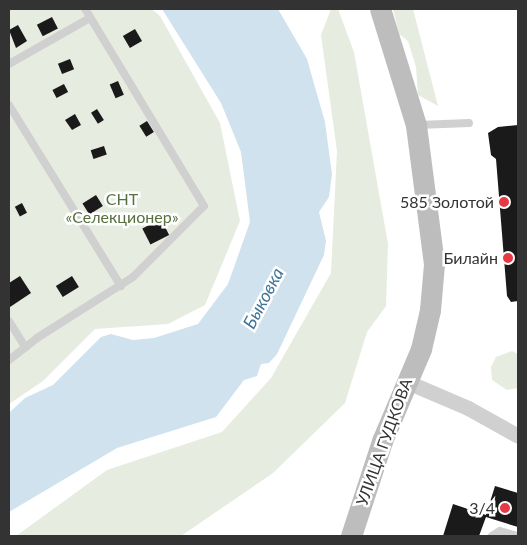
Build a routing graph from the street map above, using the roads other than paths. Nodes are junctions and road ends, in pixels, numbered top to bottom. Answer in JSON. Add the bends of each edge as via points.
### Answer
{"nodes":[{"id":1,"x":84,"y":9,"type":"edge"},
{"id":2,"x":380,"y":9,"type":"edge"},
{"id":3,"x":90,"y":18,"type":"junction"},
{"id":4,"x":9,"y":64,"type":"edge"},
{"id":5,"x":9,"y":105,"type":"edge"},
{"id":6,"x":469,"y":123,"type":"dead end"},
{"id":7,"x":416,"y":125,"type":"junction"},
{"id":8,"x":121,"y":286,"type":"junction"},
{"id":9,"x":9,"y":321,"type":"edge"},
{"id":10,"x":25,"y":347,"type":"junction"},
{"id":11,"x":9,"y":360,"type":"edge"},
{"id":12,"x":405,"y":381,"type":"junction"},
{"id":13,"x":518,"y":436,"type":"edge"},
{"id":14,"x":352,"y":536,"type":"edge"},
{"id":15,"x":492,"y":536,"type":"edge"},
{"id":16,"x":518,"y":536,"type":"edge"}],
"edges":[{"from":1,"to":3,"type":"lane"},
{"from":2,"to":7,"type":"street","name":"УЛИЦА ГУДКОВА"},
{"from":3,"to":4,"type":"lane"},
{"from":3,"to":8,"type":"lane","via":[[204,206]]},
{"from":5,"to":8,"type":"lane"},
{"from":6,"to":7,"type":"lane"},
{"from":7,"to":12,"type":"street","name":"УЛИЦА ГУДКОВА","via":[[434,264],[430,310],[421,349]]},
{"from":8,"to":10,"type":"lane"},
{"from":9,"to":10,"type":"lane"},
{"from":10,"to":11,"type":"lane"},
{"from":12,"to":13,"type":"street","via":[[468,408]]},
{"from":12,"to":14,"type":"street","name":"УЛИЦА ГУДКОВА"},
{"from":15,"to":16,"type":"lane","via":[[500,531]]}]}
